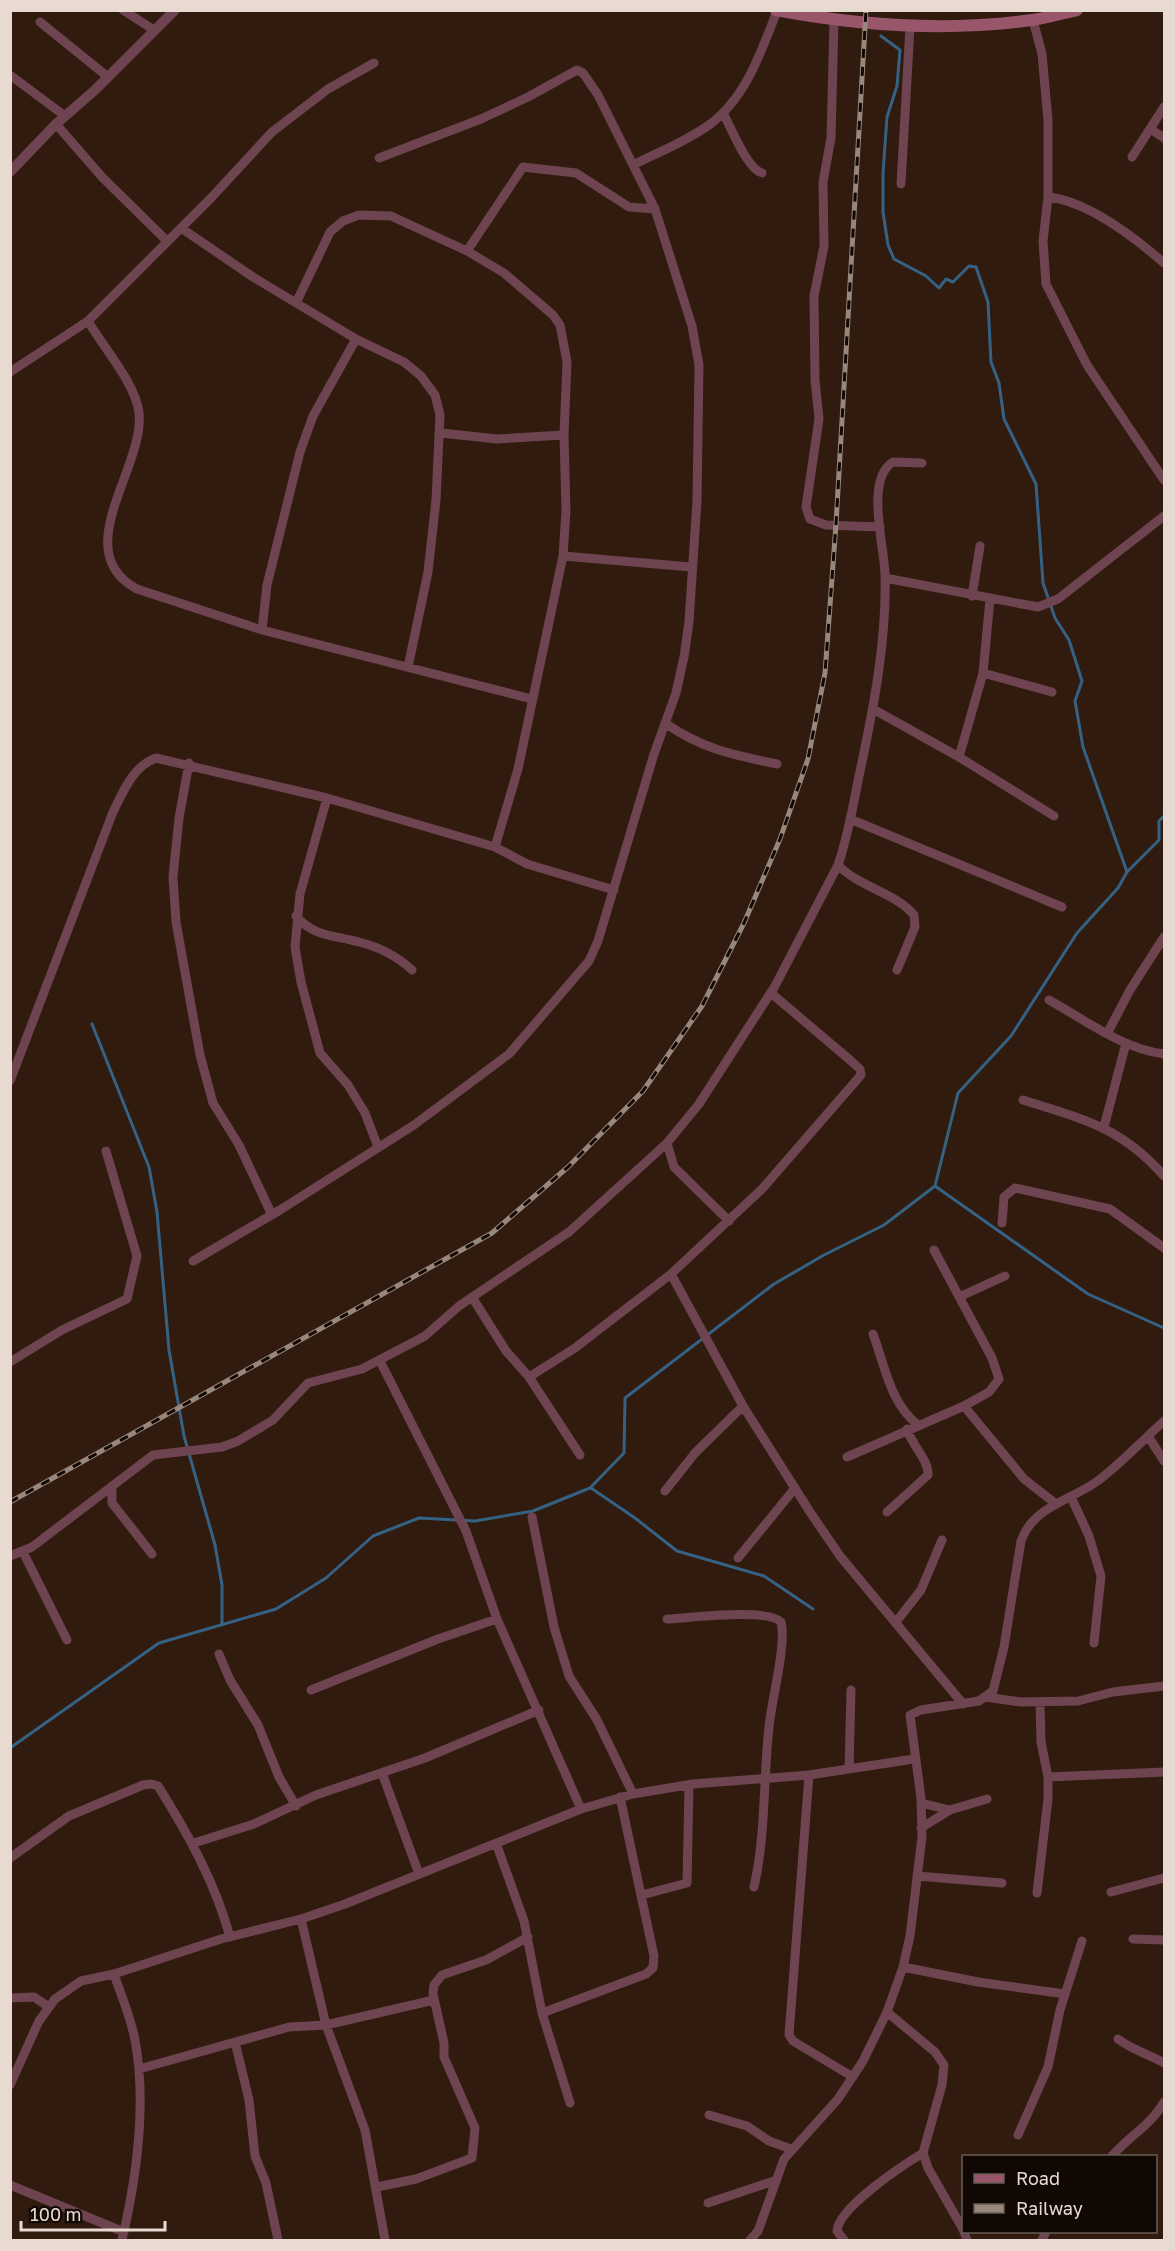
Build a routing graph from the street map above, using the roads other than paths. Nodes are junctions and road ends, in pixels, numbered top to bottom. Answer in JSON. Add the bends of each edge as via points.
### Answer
{"nodes":[{"id":1,"x":123,"y":10,"type":"edge"},
{"id":2,"x":175,"y":10,"type":"edge"},
{"id":3,"x":1077,"y":10,"type":"edge"},
{"id":4,"x":776,"y":11,"type":"edge"},
{"id":5,"x":851,"y":16,"type":"edge"},
{"id":6,"x":1033,"y":20,"type":"junction"},
{"id":7,"x":834,"y":21,"type":"junction"},
{"id":8,"x":40,"y":22,"type":"dead end"},
{"id":9,"x":910,"y":27,"type":"junction"},
{"id":10,"x":154,"y":30,"type":"junction"},
{"id":11,"x":374,"y":63,"type":"dead end"},
{"id":12,"x":10,"y":75,"type":"edge"},
{"id":13,"x":108,"y":76,"type":"junction"},
{"id":14,"x":1164,"y":107,"type":"edge"},
{"id":15,"x":723,"y":113,"type":"junction"},
{"id":16,"x":65,"y":116,"type":"junction"},
{"id":17,"x":56,"y":124,"type":"junction"},
{"id":18,"x":1152,"y":130,"type":"junction"},
{"id":19,"x":1164,"y":138,"type":"edge"},
{"id":20,"x":1132,"y":157,"type":"dead end"},
{"id":21,"x":379,"y":158,"type":"dead end"},
{"id":22,"x":635,"y":164,"type":"junction"},
{"id":23,"x":10,"y":172,"type":"edge"},
{"id":24,"x":762,"y":173,"type":"dead end"},
{"id":25,"x":901,"y":184,"type":"dead end"},
{"id":26,"x":1048,"y":197,"type":"junction"},
{"id":27,"x":656,"y":209,"type":"junction"},
{"id":28,"x":181,"y":228,"type":"junction"},
{"id":29,"x":167,"y":241,"type":"junction"},
{"id":30,"x":467,"y":251,"type":"junction"},
{"id":31,"x":1164,"y":263,"type":"edge"},
{"id":32,"x":296,"y":303,"type":"junction"},
{"id":33,"x":88,"y":321,"type":"junction"},
{"id":34,"x":356,"y":339,"type":"junction"},
{"id":35,"x":10,"y":372,"type":"edge"},
{"id":36,"x":441,"y":433,"type":"junction"},
{"id":37,"x":564,"y":435,"type":"junction"},
{"id":38,"x":922,"y":463,"type":"dead end"},
{"id":39,"x":1164,"y":480,"type":"edge"},
{"id":40,"x":1164,"y":516,"type":"edge"},
{"id":41,"x":880,"y":527,"type":"junction"},
{"id":42,"x":980,"y":546,"type":"dead end"},
{"id":43,"x":562,"y":556,"type":"junction"},
{"id":44,"x":691,"y":567,"type":"junction"},
{"id":45,"x":885,"y":578,"type":"junction"},
{"id":46,"x":972,"y":596,"type":"junction"},
{"id":47,"x":990,"y":599,"type":"junction"},
{"id":48,"x":262,"y":630,"type":"junction"},
{"id":49,"x":408,"y":667,"type":"junction"},
{"id":50,"x":983,"y":673,"type":"junction"},
{"id":51,"x":1052,"y":692,"type":"dead end"},
{"id":52,"x":532,"y":699,"type":"junction"},
{"id":53,"x":873,"y":709,"type":"junction"},
{"id":54,"x":665,"y":723,"type":"junction"},
{"id":55,"x":959,"y":757,"type":"junction"},
{"id":56,"x":189,"y":764,"type":"junction"},
{"id":57,"x":777,"y":764,"type":"dead end"},
{"id":58,"x":327,"y":798,"type":"junction"},
{"id":59,"x":1054,"y":816,"type":"dead end"},
{"id":60,"x":850,"y":819,"type":"junction"},
{"id":61,"x":495,"y":847,"type":"junction"},
{"id":62,"x":838,"y":865,"type":"junction"},
{"id":63,"x":614,"y":890,"type":"junction"},
{"id":64,"x":1062,"y":907,"type":"dead end"},
{"id":65,"x":296,"y":916,"type":"junction"},
{"id":66,"x":1164,"y":937,"type":"edge"},
{"id":67,"x":897,"y":969,"type":"dead end"},
{"id":68,"x":412,"y":970,"type":"dead end"},
{"id":69,"x":771,"y":993,"type":"junction"},
{"id":70,"x":1049,"y":1000,"type":"dead end"},
{"id":71,"x":1108,"y":1032,"type":"junction"},
{"id":72,"x":1126,"y":1043,"type":"junction"},
{"id":73,"x":1164,"y":1054,"type":"edge"},
{"id":74,"x":10,"y":1081,"type":"edge"},
{"id":75,"x":1023,"y":1100,"type":"dead end"},
{"id":76,"x":1104,"y":1128,"type":"junction"},
{"id":77,"x":667,"y":1143,"type":"junction"},
{"id":78,"x":378,"y":1147,"type":"junction"},
{"id":79,"x":106,"y":1151,"type":"dead end"},
{"id":80,"x":1164,"y":1176,"type":"edge"},
{"id":81,"x":272,"y":1215,"type":"junction"},
{"id":82,"x":729,"y":1221,"type":"junction"},
{"id":83,"x":1002,"y":1223,"type":"dead end"},
{"id":84,"x":1164,"y":1248,"type":"edge"},
{"id":85,"x":934,"y":1250,"type":"dead end"},
{"id":86,"x":193,"y":1261,"type":"dead end"},
{"id":87,"x":670,"y":1274,"type":"junction"},
{"id":88,"x":1005,"y":1276,"type":"dead end"},
{"id":89,"x":472,"y":1297,"type":"junction"},
{"id":90,"x":959,"y":1298,"type":"junction"},
{"id":91,"x":873,"y":1334,"type":"dead end"},
{"id":92,"x":380,"y":1360,"type":"junction"},
{"id":93,"x":10,"y":1362,"type":"edge"},
{"id":94,"x":529,"y":1377,"type":"junction"},
{"id":95,"x":743,"y":1406,"type":"junction"},
{"id":96,"x":964,"y":1406,"type":"junction"},
{"id":97,"x":1164,"y":1421,"type":"edge"},
{"id":98,"x":918,"y":1425,"type":"junction"},
{"id":99,"x":907,"y":1429,"type":"junction"},
{"id":100,"x":1148,"y":1436,"type":"junction"},
{"id":101,"x":580,"y":1455,"type":"dead end"},
{"id":102,"x":847,"y":1457,"type":"dead end"},
{"id":103,"x":1164,"y":1461,"type":"edge"},
{"id":104,"x":112,"y":1486,"type":"junction"},
{"id":105,"x":795,"y":1488,"type":"junction"},
{"id":106,"x":665,"y":1491,"type":"dead end"},
{"id":107,"x":1071,"y":1497,"type":"junction"},
{"id":108,"x":1056,"y":1504,"type":"junction"},
{"id":109,"x":887,"y":1512,"type":"dead end"},
{"id":110,"x":531,"y":1517,"type":"dead end"},
{"id":111,"x":942,"y":1540,"type":"dead end"},
{"id":112,"x":22,"y":1552,"type":"junction"},
{"id":113,"x":152,"y":1554,"type":"dead end"},
{"id":114,"x":10,"y":1556,"type":"edge"},
{"id":115,"x":738,"y":1558,"type":"dead end"},
{"id":116,"x":497,"y":1619,"type":"junction"},
{"id":117,"x":667,"y":1619,"type":"dead end"},
{"id":118,"x":896,"y":1622,"type":"junction"},
{"id":119,"x":67,"y":1640,"type":"dead end"},
{"id":120,"x":1094,"y":1643,"type":"dead end"},
{"id":121,"x":219,"y":1654,"type":"dead end"},
{"id":122,"x":1164,"y":1686,"type":"edge"},
{"id":123,"x":311,"y":1690,"type":"dead end"},
{"id":124,"x":851,"y":1690,"type":"dead end"},
{"id":125,"x":985,"y":1697,"type":"junction"},
{"id":126,"x":1040,"y":1702,"type":"junction"},
{"id":127,"x":963,"y":1704,"type":"junction"},
{"id":128,"x":539,"y":1710,"type":"junction"},
{"id":129,"x":914,"y":1759,"type":"junction"},
{"id":130,"x":849,"y":1769,"type":"junction"},
{"id":131,"x":1164,"y":1772,"type":"edge"},
{"id":132,"x":382,"y":1773,"type":"junction"},
{"id":133,"x":809,"y":1775,"type":"junction"},
{"id":134,"x":1048,"y":1777,"type":"junction"},
{"id":135,"x":765,"y":1779,"type":"junction"},
{"id":136,"x":689,"y":1785,"type":"junction"},
{"id":137,"x":633,"y":1794,"type":"junction"},
{"id":138,"x":620,"y":1797,"type":"junction"},
{"id":139,"x":987,"y":1799,"type":"dead end"},
{"id":140,"x":921,"y":1803,"type":"junction"},
{"id":141,"x":296,"y":1806,"type":"junction"},
{"id":142,"x":580,"y":1809,"type":"junction"},
{"id":143,"x":950,"y":1810,"type":"junction"},
{"id":144,"x":921,"y":1828,"type":"junction"},
{"id":145,"x":496,"y":1843,"type":"junction"},
{"id":146,"x":194,"y":1844,"type":"junction"},
{"id":147,"x":10,"y":1858,"type":"edge"},
{"id":148,"x":419,"y":1874,"type":"junction"},
{"id":149,"x":917,"y":1876,"type":"junction"},
{"id":150,"x":1164,"y":1878,"type":"edge"},
{"id":151,"x":1002,"y":1883,"type":"dead end"},
{"id":152,"x":754,"y":1887,"type":"dead end"},
{"id":153,"x":1111,"y":1892,"type":"dead end"},
{"id":154,"x":1037,"y":1893,"type":"dead end"},
{"id":155,"x":642,"y":1895,"type":"junction"},
{"id":156,"x":301,"y":1919,"type":"junction"},
{"id":157,"x":230,"y":1937,"type":"junction"},
{"id":158,"x":528,"y":1937,"type":"junction"},
{"id":159,"x":1133,"y":1939,"type":"dead end"},
{"id":160,"x":1164,"y":1940,"type":"edge"},
{"id":161,"x":1082,"y":1941,"type":"dead end"},
{"id":162,"x":903,"y":1967,"type":"junction"},
{"id":163,"x":114,"y":1974,"type":"junction"},
{"id":164,"x":1065,"y":1994,"type":"junction"},
{"id":165,"x":10,"y":1998,"type":"edge"},
{"id":166,"x":434,"y":2000,"type":"junction"},
{"id":167,"x":50,"y":2007,"type":"junction"},
{"id":168,"x":887,"y":2012,"type":"junction"},
{"id":169,"x":542,"y":2013,"type":"junction"},
{"id":170,"x":326,"y":2025,"type":"junction"},
{"id":171,"x":1118,"y":2038,"type":"dead end"},
{"id":172,"x":235,"y":2042,"type":"junction"},
{"id":173,"x":1164,"y":2063,"type":"edge"},
{"id":174,"x":139,"y":2069,"type":"junction"},
{"id":175,"x":853,"y":2076,"type":"junction"},
{"id":176,"x":10,"y":2085,"type":"edge"},
{"id":177,"x":570,"y":2103,"type":"dead end"},
{"id":178,"x":1164,"y":2103,"type":"edge"},
{"id":179,"x":709,"y":2115,"type":"dead end"},
{"id":180,"x":1161,"y":2119,"type":"edge"},
{"id":181,"x":1018,"y":2135,"type":"dead end"},
{"id":182,"x":791,"y":2149,"type":"junction"},
{"id":183,"x":923,"y":2153,"type":"junction"},
{"id":184,"x":1114,"y":2155,"type":"edge"},
{"id":185,"x":774,"y":2181,"type":"junction"},
{"id":186,"x":10,"y":2185,"type":"edge"},
{"id":187,"x":377,"y":2187,"type":"junction"},
{"id":188,"x":708,"y":2203,"type":"dead end"},
{"id":189,"x":962,"y":2228,"type":"edge"},
{"id":190,"x":123,"y":2236,"type":"edge"},
{"id":191,"x":278,"y":2241,"type":"edge"},
{"id":192,"x":385,"y":2241,"type":"edge"},
{"id":193,"x":750,"y":2241,"type":"edge"},
{"id":194,"x":844,"y":2241,"type":"edge"}],
"edges":[{"from":1,"to":10,"type":"street"},
{"from":2,"to":10,"type":"street"},
{"from":3,"to":6,"type":"main road"},
{"from":4,"to":7,"type":"main road"},
{"from":4,"to":15,"type":"street","via":[[752,73]]},
{"from":5,"to":7,"type":"main road"},
{"from":5,"to":9,"type":"main road"},
{"from":6,"to":9,"type":"main road"},
{"from":6,"to":26,"type":"street","via":[[1044,76]]},
{"from":7,"to":41,"type":"street","via":[[831,138],[823,182],[824,246],[814,296],[819,419],[806,507],[810,519],[826,525]]},
{"from":8,"to":13,"type":"street"},
{"from":9,"to":25,"type":"street"},
{"from":10,"to":13,"type":"street"},
{"from":11,"to":28,"type":"street","via":[[328,89],[272,132]]},
{"from":12,"to":16,"type":"street"},
{"from":13,"to":16,"type":"street"},
{"from":14,"to":18,"type":"street"},
{"from":15,"to":22,"type":"street","via":[[693,134]]},
{"from":15,"to":24,"type":"street","via":[[749,163]]},
{"from":16,"to":17,"type":"street"},
{"from":17,"to":23,"type":"street"},
{"from":17,"to":29,"type":"street","via":[[102,177]]},
{"from":18,"to":19,"type":"street"},
{"from":18,"to":20,"type":"street"},
{"from":21,"to":22,"type":"street","via":[[491,114],[577,70],[584,73],[598,95]]},
{"from":22,"to":27,"type":"street"},
{"from":26,"to":31,"type":"street","via":[[1079,204]]},
{"from":26,"to":39,"type":"street","via":[[1043,241],[1046,284],[1087,364]]},
{"from":27,"to":30,"type":"street","via":[[629,207],[576,173],[523,167]]},
{"from":27,"to":44,"type":"street","via":[[692,326],[699,365],[697,501]]},
{"from":28,"to":29,"type":"street"},
{"from":28,"to":32,"type":"street"},
{"from":29,"to":33,"type":"street"},
{"from":30,"to":32,"type":"street","via":[[391,216],[359,215],[330,232]]},
{"from":30,"to":37,"type":"street","via":[[504,273],[560,325],[567,362]]},
{"from":32,"to":34,"type":"street"},
{"from":33,"to":35,"type":"street"},
{"from":33,"to":48,"type":"street","via":[[132,389],[139,413],[131,462],[109,519],[108,542],[114,570],[122,581],[137,589]]},
{"from":34,"to":36,"type":"street","via":[[404,362],[421,376],[435,395]]},
{"from":34,"to":48,"type":"street","via":[[313,416],[300,452],[267,585]]},
{"from":36,"to":37,"type":"street","via":[[497,439]]},
{"from":36,"to":49,"type":"street","via":[[428,572]]},
{"from":37,"to":43,"type":"street","via":[[566,512]]},
{"from":38,"to":41,"type":"street","via":[[893,462],[882,471]]},
{"from":40,"to":47,"type":"street","via":[[1048,604],[1038,607]]},
{"from":41,"to":45,"type":"street"},
{"from":42,"to":46,"type":"street"},
{"from":43,"to":44,"type":"street"},
{"from":43,"to":52,"type":"street"},
{"from":44,"to":54,"type":"street","via":[[684,657]]},
{"from":45,"to":46,"type":"street"},
{"from":45,"to":53,"type":"street"},
{"from":46,"to":47,"type":"street"},
{"from":47,"to":50,"type":"street"},
{"from":48,"to":49,"type":"street"},
{"from":49,"to":52,"type":"street"},
{"from":50,"to":51,"type":"street"},
{"from":50,"to":55,"type":"street"},
{"from":52,"to":61,"type":"street","via":[[518,769]]},
{"from":53,"to":55,"type":"street"},
{"from":53,"to":60,"type":"street"},
{"from":54,"to":57,"type":"street","via":[[712,749]]},
{"from":54,"to":63,"type":"street"},
{"from":55,"to":59,"type":"street"},
{"from":56,"to":58,"type":"street"},
{"from":56,"to":74,"type":"street","via":[[156,758],[143,764],[129,780],[113,812]]},
{"from":56,"to":81,"type":"street","via":[[173,877],[176,922],[200,1055],[213,1103],[239,1145]]},
{"from":58,"to":61,"type":"street"},
{"from":58,"to":65,"type":"street"},
{"from":60,"to":62,"type":"street"},
{"from":60,"to":64,"type":"street"},
{"from":61,"to":63,"type":"street","via":[[527,864]]},
{"from":62,"to":67,"type":"street","via":[[856,881],[914,915],[915,927]]},
{"from":62,"to":69,"type":"street"},
{"from":63,"to":78,"type":"street","via":[[589,961],[509,1054]]},
{"from":65,"to":68,"type":"street","via":[[310,930],[371,945]]},
{"from":65,"to":78,"type":"street","via":[[297,958],[320,1053],[348,1085]]},
{"from":66,"to":71,"type":"street"},
{"from":69,"to":77,"type":"street","via":[[699,1104]]},
{"from":69,"to":82,"type":"street","via":[[850,1060],[861,1075],[762,1189]]},
{"from":70,"to":71,"type":"street"},
{"from":71,"to":72,"type":"street"},
{"from":72,"to":73,"type":"street"},
{"from":72,"to":76,"type":"street"},
{"from":75,"to":76,"type":"street"},
{"from":76,"to":80,"type":"street","via":[[1125,1138]]},
{"from":77,"to":82,"type":"street","via":[[674,1167]]},
{"from":77,"to":89,"type":"street","via":[[569,1232]]},
{"from":78,"to":81,"type":"street"},
{"from":79,"to":93,"type":"street","via":[[137,1256],[127,1299],[62,1330]]},
{"from":81,"to":86,"type":"street"},
{"from":82,"to":87,"type":"street"},
{"from":83,"to":84,"type":"street","via":[[1004,1197],[1015,1188],[1110,1209]]},
{"from":85,"to":90,"type":"street"},
{"from":87,"to":94,"type":"street","via":[[575,1348]]},
{"from":87,"to":95,"type":"street"},
{"from":88,"to":90,"type":"street"},
{"from":89,"to":92,"type":"street","via":[[432,1332]]},
{"from":89,"to":94,"type":"street","via":[[506,1351]]},
{"from":90,"to":96,"type":"street","via":[[992,1358],[999,1379],[989,1392]]},
{"from":91,"to":98,"type":"street","via":[[896,1401]]},
{"from":92,"to":104,"type":"street","via":[[362,1370],[308,1383],[273,1420],[238,1441],[222,1447],[153,1455]]},
{"from":92,"to":116,"type":"street","via":[[466,1531]]},
{"from":94,"to":101,"type":"street"},
{"from":95,"to":105,"type":"street"},
{"from":95,"to":106,"type":"street","via":[[695,1453]]},
{"from":96,"to":98,"type":"street"},
{"from":96,"to":108,"type":"street","via":[[1024,1479]]},
{"from":97,"to":100,"type":"street"},
{"from":98,"to":99,"type":"street"},
{"from":99,"to":102,"type":"street"},
{"from":99,"to":109,"type":"street","via":[[928,1476]]},
{"from":100,"to":103,"type":"street"},
{"from":100,"to":107,"type":"street","via":[[1099,1480]]},
{"from":104,"to":112,"type":"street"},
{"from":104,"to":113,"type":"street","via":[[112,1503]]},
{"from":105,"to":115,"type":"street"},
{"from":105,"to":118,"type":"street","via":[[840,1556]]},
{"from":107,"to":108,"type":"street"},
{"from":107,"to":120,"type":"street","via":[[1101,1576]]},
{"from":108,"to":125,"type":"street","via":[[1036,1516],[1025,1531],[998,1674],[993,1691]]},
{"from":110,"to":137,"type":"street","via":[[568,1676],[597,1720]]},
{"from":111,"to":118,"type":"street","via":[[921,1590]]},
{"from":112,"to":114,"type":"street"},
{"from":112,"to":119,"type":"street"},
{"from":116,"to":123,"type":"street"},
{"from":116,"to":128,"type":"street"},
{"from":117,"to":135,"type":"street","via":[[760,1615],[781,1622]]},
{"from":118,"to":127,"type":"street"},
{"from":121,"to":141,"type":"street"},
{"from":122,"to":126,"type":"street","via":[[1113,1692],[1088,1700]]},
{"from":124,"to":130,"type":"street"},
{"from":125,"to":126,"type":"street"},
{"from":125,"to":127,"type":"street"},
{"from":126,"to":134,"type":"street","via":[[1041,1742]]},
{"from":127,"to":129,"type":"street","via":[[910,1715]]},
{"from":128,"to":132,"type":"street"},
{"from":128,"to":142,"type":"street"},
{"from":129,"to":130,"type":"street"},
{"from":129,"to":140,"type":"street"},
{"from":130,"to":133,"type":"street"},
{"from":131,"to":134,"type":"street"},
{"from":132,"to":141,"type":"street","via":[[316,1795]]},
{"from":132,"to":148,"type":"street"},
{"from":133,"to":135,"type":"street"},
{"from":133,"to":175,"type":"street","via":[[789,2035],[793,2042]]},
{"from":134,"to":154,"type":"street"},
{"from":135,"to":136,"type":"street"},
{"from":135,"to":152,"type":"street","via":[[763,1834]]},
{"from":136,"to":137,"type":"street"},
{"from":136,"to":155,"type":"street","via":[[687,1883]]},
{"from":137,"to":138,"type":"street"},
{"from":138,"to":142,"type":"street"},
{"from":138,"to":155,"type":"street"},
{"from":139,"to":143,"type":"street"},
{"from":140,"to":143,"type":"street"},
{"from":140,"to":144,"type":"street"},
{"from":141,"to":146,"type":"street"},
{"from":142,"to":145,"type":"street"},
{"from":143,"to":144,"type":"street"},
{"from":144,"to":149,"type":"street"},
{"from":145,"to":148,"type":"street"},
{"from":145,"to":158,"type":"street"},
{"from":146,"to":147,"type":"street","via":[[158,1786],[150,1784],[69,1816]]},
{"from":146,"to":157,"type":"street","via":[[221,1904]]},
{"from":148,"to":156,"type":"street"},
{"from":149,"to":151,"type":"street"},
{"from":149,"to":162,"type":"street"},
{"from":150,"to":153,"type":"street"},
{"from":155,"to":169,"type":"street","via":[[654,1956],[652,1971]]},
{"from":156,"to":157,"type":"street"},
{"from":156,"to":170,"type":"street"},
{"from":157,"to":163,"type":"street"},
{"from":158,"to":166,"type":"street","via":[[486,1960],[442,1975],[434,1985]]},
{"from":158,"to":169,"type":"street"},
{"from":159,"to":160,"type":"street"},
{"from":161,"to":164,"type":"street"},
{"from":162,"to":164,"type":"street"},
{"from":162,"to":168,"type":"street"},
{"from":163,"to":167,"type":"street","via":[[81,1981],[66,1989]]},
{"from":163,"to":174,"type":"street","via":[[134,2037]]},
{"from":164,"to":181,"type":"street","via":[[1047,2067]]},
{"from":165,"to":167,"type":"street","via":[[34,1997]]},
{"from":166,"to":170,"type":"street"},
{"from":166,"to":187,"type":"street","via":[[444,2057],[475,2128],[472,2158],[416,2179]]},
{"from":167,"to":176,"type":"street","via":[[39,2021]]},
{"from":168,"to":175,"type":"street"},
{"from":168,"to":183,"type":"street","via":[[935,2052],[944,2065]]},
{"from":169,"to":177,"type":"street"},
{"from":170,"to":172,"type":"street","via":[[289,2027]]},
{"from":170,"to":187,"type":"street","via":[[365,2130]]},
{"from":171,"to":173,"type":"street"},
{"from":172,"to":174,"type":"street"},
{"from":172,"to":191,"type":"street","via":[[249,2100],[255,2156],[266,2183]]},
{"from":174,"to":190,"type":"street","via":[[136,2178]]},
{"from":175,"to":182,"type":"street","via":[[838,2099]]},
{"from":178,"to":180,"type":"street"},
{"from":179,"to":182,"type":"street","via":[[747,2126],[769,2141]]},
{"from":180,"to":184,"type":"street","via":[[1136,2131]]},
{"from":182,"to":185,"type":"street"},
{"from":183,"to":189,"type":"street"},
{"from":183,"to":194,"type":"street","via":[[866,2193],[839,2222],[837,2231]]},
{"from":185,"to":188,"type":"street"},
{"from":185,"to":193,"type":"street","via":[[758,2231]]},
{"from":186,"to":190,"type":"street"},
{"from":187,"to":192,"type":"street"}]}
